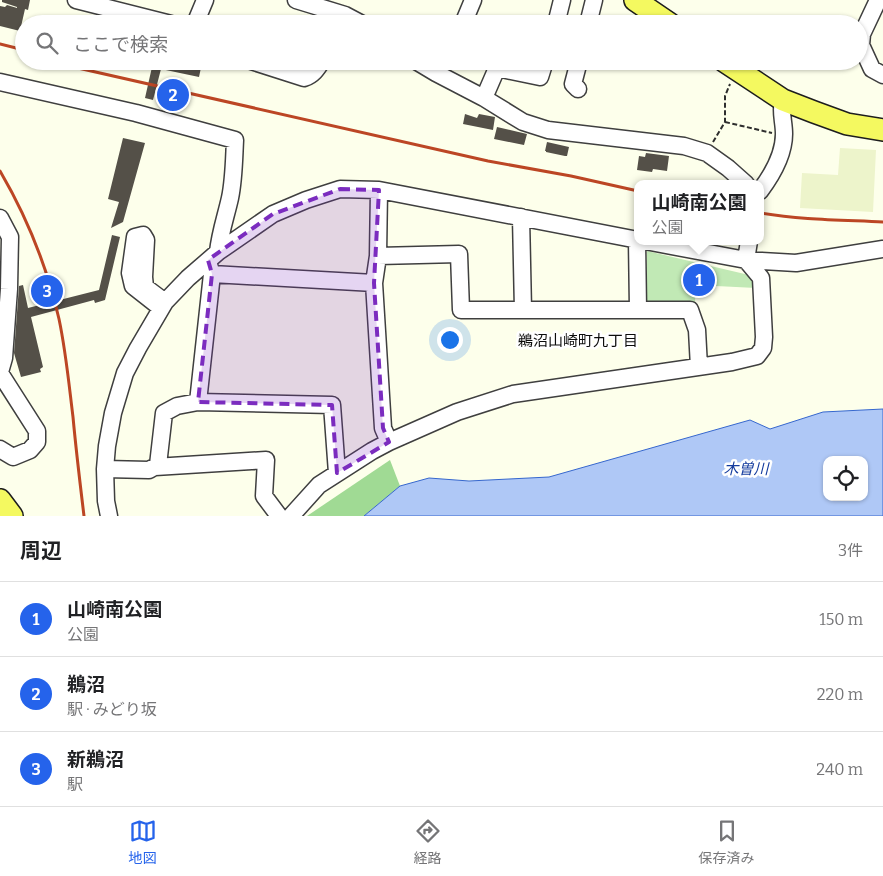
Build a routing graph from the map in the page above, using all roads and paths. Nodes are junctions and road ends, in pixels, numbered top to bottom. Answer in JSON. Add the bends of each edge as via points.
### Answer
{"nodes":[{"id":1,"x":76,"y":0,"type":"edge"},
{"id":2,"x":204,"y":0,"type":"edge"},
{"id":3,"x":296,"y":0,"type":"edge"},
{"id":4,"x":473,"y":0,"type":"edge"},
{"id":5,"x":562,"y":0,"type":"edge"},
{"id":6,"x":594,"y":0,"type":"edge"},
{"id":7,"x":635,"y":0,"type":"edge"},
{"id":8,"x":878,"y":0,"type":"edge"},
{"id":9,"x":345,"y":13,"type":"edge"},
{"id":10,"x":135,"y":15,"type":"edge"},
{"id":11,"x":198,"y":15,"type":"edge"},
{"id":12,"x":467,"y":15,"type":"edge"},
{"id":13,"x":558,"y":15,"type":"edge"},
{"id":14,"x":590,"y":15,"type":"edge"},
{"id":15,"x":657,"y":15,"type":"edge"},
{"id":16,"x":868,"y":21,"type":"edge"},
{"id":17,"x":868,"y":59,"type":"edge"},
{"id":18,"x":279,"y":70,"type":"edge"},
{"id":19,"x":314,"y":70,"type":"edge"},
{"id":20,"x":443,"y":70,"type":"edge"},
{"id":21,"x":496,"y":70,"type":"edge"},
{"id":22,"x":507,"y":70,"type":"edge"},
{"id":23,"x":542,"y":70,"type":"edge"},
{"id":24,"x":577,"y":70,"type":"edge"},
{"id":25,"x":732,"y":70,"type":"edge"},
{"id":26,"x":737,"y":70,"type":"edge"},
{"id":27,"x":883,"y":75,"type":"edge"},
{"id":28,"x":0,"y":82,"type":"edge"},
{"id":29,"x":578,"y":89,"type":"dead end"},
{"id":30,"x":484,"y":98,"type":"junction"},
{"id":31,"x":784,"y":100,"type":"junction"},
{"id":32,"x":725,"y":122,"type":"junction"},
{"id":33,"x":883,"y":130,"type":"edge"},
{"id":34,"x":784,"y":135,"type":"junction"},
{"id":35,"x":707,"y":153,"type":"junction"},
{"id":36,"x":742,"y":180,"type":"edge"},
{"id":37,"x":764,"y":186,"type":"edge"},
{"id":38,"x":379,"y":190,"type":"junction"},
{"id":39,"x":521,"y":217,"type":"junction"},
{"id":40,"x":0,"y":218,"type":"edge"},
{"id":41,"x":634,"y":239,"type":"edge"},
{"id":42,"x":638,"y":245,"type":"edge"},
{"id":43,"x":666,"y":245,"type":"edge"},
{"id":44,"x":748,"y":245,"type":"edge"},
{"id":45,"x":883,"y":249,"type":"edge"},
{"id":46,"x":378,"y":256,"type":"junction"},
{"id":47,"x":746,"y":260,"type":"junction"},
{"id":48,"x":212,"y":262,"type":"junction"},
{"id":49,"x":374,"y":282,"type":"junction"},
{"id":50,"x":638,"y":309,"type":"junction"},
{"id":51,"x":523,"y":310,"type":"junction"},
{"id":52,"x":699,"y":367,"type":"junction"},
{"id":53,"x":0,"y":372,"type":"edge"},
{"id":54,"x":198,"y":402,"type":"junction"},
{"id":55,"x":389,"y":442,"type":"junction"},
{"id":56,"x":0,"y":449,"type":"edge"},
{"id":57,"x":154,"y":467,"type":"junction"},
{"id":58,"x":105,"y":469,"type":"junction"},
{"id":59,"x":337,"y":473,"type":"junction"},
{"id":60,"x":109,"y":516,"type":"edge"},
{"id":61,"x":279,"y":516,"type":"edge"},
{"id":62,"x":291,"y":516,"type":"edge"}],
"edges":[{"from":1,"to":10,"type":"street"},
{"from":2,"to":11,"type":"street"},
{"from":3,"to":9,"type":"street"},
{"from":4,"to":12,"type":"street"},
{"from":5,"to":13,"type":"street"},
{"from":6,"to":14,"type":"street"},
{"from":7,"to":15,"type":"main road"},
{"from":8,"to":16,"type":"street"},
{"from":17,"to":27,"type":"street","via":[[872,69]]},
{"from":18,"to":19,"type":"street","via":[[304,78]]},
{"from":20,"to":30,"type":"street"},
{"from":21,"to":30,"type":"street"},
{"from":22,"to":23,"type":"street","via":[[540,77]]},
{"from":24,"to":29,"type":"street","via":[[573,84]]},
{"from":25,"to":32,"type":"path","via":[[732,80],[725,96]]},
{"from":26,"to":31,"type":"main road"},
{"from":28,"to":48,"type":"street","via":[[136,113],[234,140],[230,198]]},
{"from":30,"to":35,"type":"street","via":[[523,122],[548,130],[684,146]]},
{"from":31,"to":33,"type":"main road","via":[[847,124]]},
{"from":31,"to":34,"type":"street","via":[[781,107]]},
{"from":32,"to":34,"type":"path"},
{"from":32,"to":35,"type":"path"},
{"from":34,"to":37,"type":"street","via":[[772,175]]},
{"from":35,"to":36,"type":"street"},
{"from":38,"to":39,"type":"street"},
{"from":38,"to":46,"type":"street"},
{"from":38,"to":48,"type":"street","via":[[340,189],[273,214]]},
{"from":39,"to":41,"type":"street"},
{"from":39,"to":51,"type":"street"},
{"from":40,"to":53,"type":"street","via":[[10,237],[4,358]]},
{"from":42,"to":50,"type":"street"},
{"from":43,"to":47,"type":"street"},
{"from":44,"to":47,"type":"street"},
{"from":45,"to":47,"type":"street","via":[[796,263]]},
{"from":46,"to":49,"type":"street"},
{"from":46,"to":51,"type":"street","via":[[460,254],[462,310]]},
{"from":47,"to":52,"type":"street","via":[[761,278],[763,348],[757,356]]},
{"from":48,"to":49,"type":"street"},
{"from":48,"to":54,"type":"street"},
{"from":48,"to":58,"type":"street","via":[[188,278],[163,305],[125,373],[113,413]]},
{"from":49,"to":55,"type":"street","via":[[383,428]]},
{"from":50,"to":51,"type":"street"},
{"from":50,"to":52,"type":"street","via":[[690,310],[697,330]]},
{"from":52,"to":55,"type":"street","via":[[513,394],[457,412]]},
{"from":53,"to":56,"type":"street","via":[[37,431],[38,442],[30,450],[13,457]]},
{"from":54,"to":57,"type":"street","via":[[177,406],[164,413],[158,465]]},
{"from":54,"to":59,"type":"street","via":[[332,405]]},
{"from":55,"to":59,"type":"street"},
{"from":57,"to":58,"type":"street","via":[[149,470]]},
{"from":57,"to":61,"type":"street","via":[[266,460],[264,496]]},
{"from":58,"to":60,"type":"street"},
{"from":59,"to":62,"type":"street","via":[[319,485]]}]}
